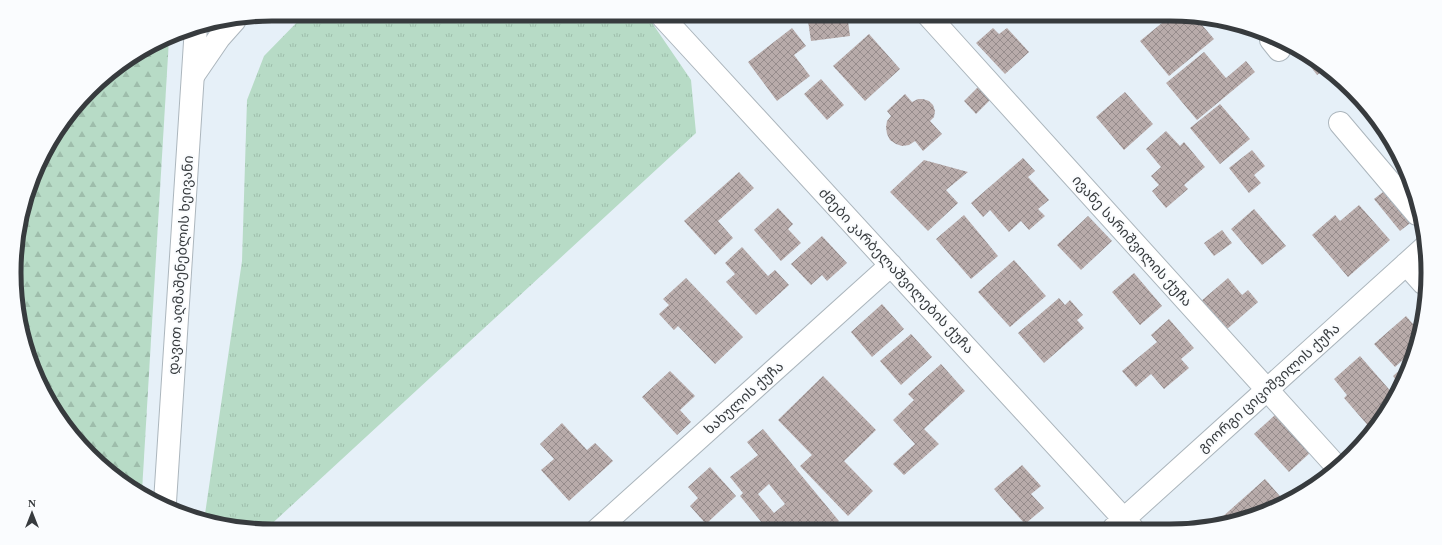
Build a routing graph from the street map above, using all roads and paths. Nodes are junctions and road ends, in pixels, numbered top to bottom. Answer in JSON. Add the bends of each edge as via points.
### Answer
{"nodes":[{"id":1,"x":666,"y":21,"type":"edge"},
{"id":2,"x":933,"y":21,"type":"edge"},
{"id":3,"x":231,"y":25,"type":"edge"},
{"id":4,"x":196,"y":33,"type":"edge"},
{"id":5,"x":186,"y":36,"type":"edge"},
{"id":6,"x":193,"y":76,"type":"junction"},
{"id":7,"x":1340,"y":122,"type":"dead end"},
{"id":8,"x":1412,"y":208,"type":"edge"},
{"id":9,"x":1420,"y":252,"type":"edge"},
{"id":10,"x":1406,"y":264,"type":"junction"},
{"id":11,"x":891,"y":266,"type":"junction"},
{"id":12,"x":1421,"y":280,"type":"edge"},
{"id":13,"x":1267,"y":390,"type":"junction"},
{"id":14,"x":1334,"y":463,"type":"edge"},
{"id":15,"x":165,"y":500,"type":"edge"},
{"id":16,"x":604,"y":524,"type":"edge"},
{"id":17,"x":1121,"y":524,"type":"edge"},
{"id":18,"x":1125,"y":524,"type":"edge"}],
"edges":[{"from":1,"to":11,"type":"main road","name":"ძმები კარბელაშვილების ქუჩა"},
{"from":2,"to":13,"type":"main road","name":"ივანე სარიშვილის ქუჩა"},
{"from":3,"to":6,"type":"main road","via":[[218,38]]},
{"from":4,"to":6,"type":"main road","name":"დავით აღმაშენებლის ხეივანი"},
{"from":5,"to":6,"type":"main road"},
{"from":6,"to":15,"type":"main road","name":"დავით აღმაშენებლის ხეივანი"},
{"from":7,"to":8,"type":"main road"},
{"from":9,"to":10,"type":"main road","name":"გიორგი ციციშვილის ქუჩა"},
{"from":10,"to":12,"type":"main road"},
{"from":10,"to":13,"type":"main road","name":"გიორგი ციციშვილის ქუჩა"},
{"from":11,"to":16,"type":"main road","name":"ხახულის ქუჩა"},
{"from":11,"to":17,"type":"main road","name":"ძმები კარბელაშვილების ქუჩა"},
{"from":13,"to":14,"type":"main road","name":"ივანე სარიშვილის ქუჩა"},
{"from":13,"to":18,"type":"main road","name":"გიორგი ციციშვილის ქუჩა"}]}
